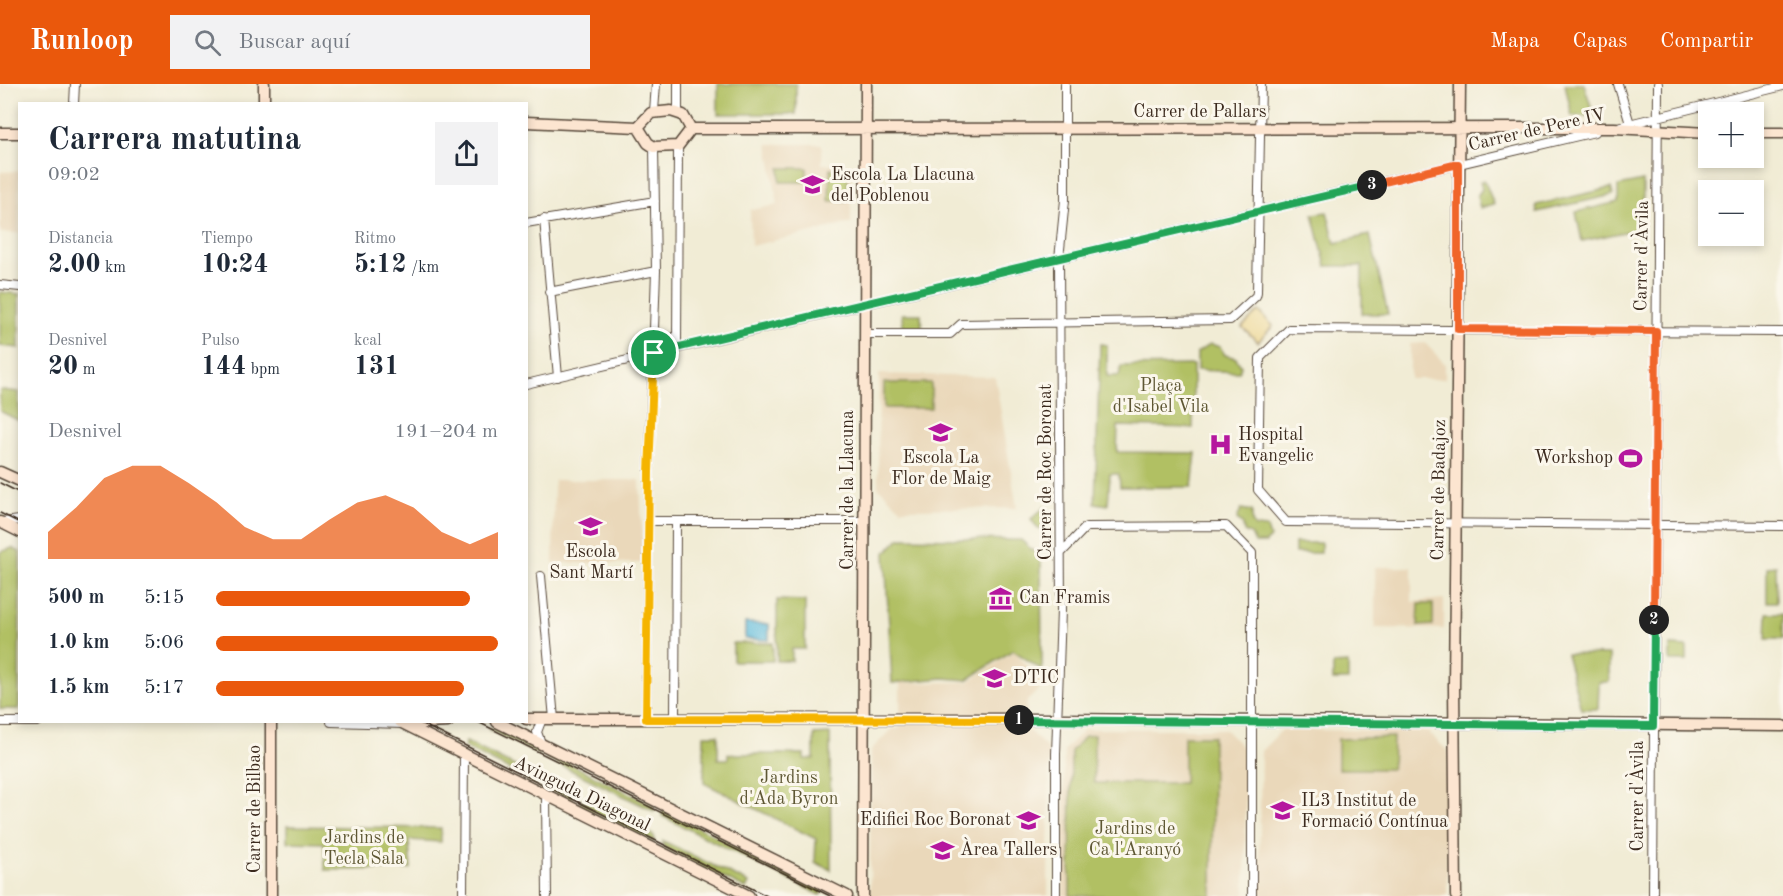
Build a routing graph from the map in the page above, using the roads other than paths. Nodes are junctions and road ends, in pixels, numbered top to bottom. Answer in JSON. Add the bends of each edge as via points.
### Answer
{"nodes":[{"id":1,"x":75,"y":84,"type":"edge"},
{"id":2,"x":264,"y":84,"type":"edge"},
{"id":3,"x":656,"y":84,"type":"edge"},
{"id":4,"x":678,"y":84,"type":"edge"},
{"id":5,"x":866,"y":84,"type":"edge"},
{"id":6,"x":1065,"y":84,"type":"edge"},
{"id":7,"x":1261,"y":84,"type":"edge"},
{"id":8,"x":1460,"y":84,"type":"edge"},
{"id":9,"x":1618,"y":84,"type":"edge"},
{"id":10,"x":1658,"y":84,"type":"edge"},
{"id":11,"x":1783,"y":86,"type":"edge"},
{"id":12,"x":74,"y":102,"type":"edge"},
{"id":13,"x":264,"y":102,"type":"edge"},
{"id":14,"x":654,"y":111,"type":"junction"},
{"id":15,"x":678,"y":112,"type":"junction"},
{"id":16,"x":1659,"y":116,"type":"junction"},
{"id":17,"x":528,"y":122,"type":"edge"},
{"id":18,"x":1630,"y":126,"type":"junction"},
{"id":19,"x":638,"y":127,"type":"junction"},
{"id":20,"x":1261,"y":128,"type":"junction"},
{"id":21,"x":1614,"y":128,"type":"junction"},
{"id":22,"x":691,"y":129,"type":"junction"},
{"id":23,"x":866,"y":129,"type":"junction"},
{"id":24,"x":1066,"y":129,"type":"junction"},
{"id":25,"x":1460,"y":129,"type":"junction"},
{"id":26,"x":1658,"y":130,"type":"junction"},
{"id":27,"x":1698,"y":132,"type":"edge"},
{"id":28,"x":0,"y":133,"type":"edge"},
{"id":29,"x":18,"y":133,"type":"edge"},
{"id":30,"x":1764,"y":133,"type":"edge"},
{"id":31,"x":1783,"y":134,"type":"edge"},
{"id":32,"x":678,"y":146,"type":"junction"},
{"id":33,"x":654,"y":147,"type":"junction"},
{"id":34,"x":1458,"y":164,"type":"junction"},
{"id":35,"x":655,"y":201,"type":"junction"},
{"id":36,"x":1258,"y":212,"type":"junction"},
{"id":37,"x":544,"y":219,"type":"junction"},
{"id":38,"x":528,"y":223,"type":"edge"},
{"id":39,"x":1059,"y":259,"type":"junction"},
{"id":40,"x":656,"y":271,"type":"junction"},
{"id":41,"x":0,"y":285,"type":"edge"},
{"id":42,"x":18,"y":287,"type":"edge"},
{"id":43,"x":549,"y":292,"type":"junction"},
{"id":44,"x":866,"y":303,"type":"junction"},
{"id":45,"x":1061,"y":320,"type":"junction"},
{"id":46,"x":1458,"y":329,"type":"junction"},
{"id":47,"x":1656,"y":331,"type":"junction"},
{"id":48,"x":1783,"y":332,"type":"edge"},
{"id":49,"x":866,"y":334,"type":"junction"},
{"id":50,"x":677,"y":347,"type":"junction"},
{"id":51,"x":654,"y":353,"type":"junction"},
{"id":52,"x":558,"y":377,"type":"junction"},
{"id":53,"x":528,"y":384,"type":"edge"},
{"id":54,"x":0,"y":472,"type":"edge"},
{"id":55,"x":18,"y":481,"type":"edge"},
{"id":56,"x":18,"y":520,"type":"edge"},
{"id":57,"x":650,"y":521,"type":"junction"},
{"id":58,"x":676,"y":521,"type":"junction"},
{"id":59,"x":864,"y":521,"type":"junction"},
{"id":60,"x":0,"y":522,"type":"edge"},
{"id":61,"x":1456,"y":524,"type":"junction"},
{"id":62,"x":1655,"y":526,"type":"junction"},
{"id":63,"x":1783,"y":526,"type":"edge"},
{"id":64,"x":18,"y":531,"type":"edge"},
{"id":65,"x":1061,"y":553,"type":"junction"},
{"id":66,"x":541,"y":576,"type":"dead end"},
{"id":67,"x":528,"y":719,"type":"edge"},
{"id":68,"x":542,"y":719,"type":"junction"},
{"id":69,"x":554,"y":719,"type":"junction"},
{"id":70,"x":646,"y":719,"type":"junction"},
{"id":71,"x":675,"y":719,"type":"junction"},
{"id":72,"x":1059,"y":719,"type":"junction"},
{"id":73,"x":862,"y":721,"type":"junction"},
{"id":74,"x":1251,"y":721,"type":"junction"},
{"id":75,"x":0,"y":722,"type":"edge"},
{"id":76,"x":18,"y":722,"type":"edge"},
{"id":77,"x":271,"y":723,"type":"edge"},
{"id":78,"x":403,"y":723,"type":"edge"},
{"id":79,"x":499,"y":723,"type":"edge"},
{"id":80,"x":1454,"y":723,"type":"junction"},
{"id":81,"x":1653,"y":726,"type":"junction"},
{"id":82,"x":1783,"y":726,"type":"edge"},
{"id":83,"x":540,"y":743,"type":"junction"},
{"id":84,"x":465,"y":753,"type":"junction"},
{"id":85,"x":546,"y":796,"type":"junction"},
{"id":86,"x":272,"y":896,"type":"edge"},
{"id":87,"x":463,"y":896,"type":"edge"},
{"id":88,"x":547,"y":896,"type":"edge"},
{"id":89,"x":749,"y":896,"type":"edge"},
{"id":90,"x":847,"y":896,"type":"edge"},
{"id":91,"x":863,"y":896,"type":"edge"},
{"id":92,"x":1056,"y":896,"type":"edge"},
{"id":93,"x":1252,"y":896,"type":"edge"},
{"id":94,"x":1456,"y":896,"type":"edge"},
{"id":95,"x":1653,"y":896,"type":"edge"}],
"edges":[{"from":1,"to":12,"type":"street"},
{"from":2,"to":13,"type":"street"},
{"from":3,"to":14,"type":"street"},
{"from":4,"to":15,"type":"street"},
{"from":5,"to":23,"type":"street","name":"Carrer de la Llacuna"},
{"from":6,"to":24,"type":"street","name":"Carrer de Roc Boronat"},
{"from":7,"to":20,"type":"street"},
{"from":8,"to":25,"type":"street","name":"Carrer de Badajoz"},
{"from":9,"to":18,"type":"street"},
{"from":10,"to":16,"type":"street","name":"Carrer d'Àvila"},
{"from":11,"to":16,"type":"street","name":"Carrer de Pere IV"},
{"from":14,"to":15,"type":"street"},
{"from":14,"to":19,"type":"street"},
{"from":15,"to":22,"type":"street"},
{"from":16,"to":18,"type":"street","name":"Carrer de Pere IV"},
{"from":16,"to":26,"type":"street","name":"Carrer d'Àvila"},
{"from":17,"to":19,"type":"street"},
{"from":18,"to":21,"type":"street","name":"Carrer de Pallars"},
{"from":18,"to":26,"type":"street","name":"Carrer de Pallars"},
{"from":19,"to":33,"type":"street"},
{"from":20,"to":24,"type":"street","name":"Carrer de Pallars"},
{"from":20,"to":25,"type":"street","name":"Carrer de Pallars"},
{"from":20,"to":36,"type":"street"},
{"from":21,"to":25,"type":"street","name":"Carrer de Pallars"},
{"from":21,"to":34,"type":"street","name":"Carrer de Pere IV"},
{"from":22,"to":23,"type":"street","name":"Carrer de Pallars"},
{"from":22,"to":32,"type":"street"},
{"from":23,"to":24,"type":"street","name":"Carrer de Pallars"},
{"from":23,"to":44,"type":"street","name":"Carrer de la Llacuna"},
{"from":24,"to":39,"type":"street","name":"Carrer de Roc Boronat"},
{"from":25,"to":34,"type":"street","name":"Carrer de Badajoz"},
{"from":26,"to":27,"type":"street","name":"Carrer de Pallars"},
{"from":26,"to":47,"type":"street","name":"Carrer d'Àvila"},
{"from":28,"to":29,"type":"street"},
{"from":30,"to":31,"type":"street"},
{"from":32,"to":33,"type":"street"},
{"from":32,"to":50,"type":"street"},
{"from":33,"to":35,"type":"street"},
{"from":34,"to":36,"type":"street","name":"Carrer de Pere IV"},
{"from":34,"to":46,"type":"street","name":"Carrer de Badajoz"},
{"from":35,"to":37,"type":"street"},
{"from":35,"to":40,"type":"street"},
{"from":36,"to":39,"type":"street","name":"Carrer de Pere IV"},
{"from":36,"to":45,"type":"street","via":[[1256,296],[1230,320]]},
{"from":37,"to":38,"type":"street"},
{"from":37,"to":43,"type":"street"},
{"from":39,"to":44,"type":"street","name":"Carrer de Pere IV"},
{"from":39,"to":45,"type":"street","name":"Carrer de Roc Boronat"},
{"from":40,"to":43,"type":"street"},
{"from":40,"to":51,"type":"street"},
{"from":41,"to":42,"type":"street"},
{"from":43,"to":52,"type":"street"},
{"from":44,"to":49,"type":"street","name":"Carrer de la Llacuna"},
{"from":44,"to":50,"type":"street","name":"Carrer de Pere IV"},
{"from":45,"to":49,"type":"street","via":[[961,324],[950,334]]},
{"from":45,"to":65,"type":"street","name":"Carrer de Roc Boronat"},
{"from":46,"to":47,"type":"street"},
{"from":46,"to":61,"type":"street","name":"Carrer de Badajoz"},
{"from":46,"to":61,"type":"street","via":[[1289,329],[1260,358],[1259,494],[1286,522]]},
{"from":47,"to":48,"type":"street"},
{"from":47,"to":62,"type":"street","name":"Carrer d'Àvila"},
{"from":49,"to":59,"type":"street","name":"Carrer de la Llacuna"},
{"from":50,"to":51,"type":"street","name":"Carrer de Pere IV"},
{"from":51,"to":52,"type":"street","name":"Carrer de Pere IV"},
{"from":51,"to":57,"type":"street"},
{"from":52,"to":53,"type":"street","name":"Carrer de Pere IV"},
{"from":54,"to":55,"type":"street"},
{"from":56,"to":60,"type":"street"},
{"from":57,"to":58,"type":"street"},
{"from":57,"to":70,"type":"street"},
{"from":58,"to":59,"type":"street"},
{"from":58,"to":71,"type":"street"},
{"from":59,"to":73,"type":"street","name":"Carrer de la Llacuna"},
{"from":60,"to":64,"type":"street"},
{"from":61,"to":62,"type":"street"},
{"from":61,"to":80,"type":"street","name":"Carrer de Badajoz"},
{"from":62,"to":63,"type":"street"},
{"from":62,"to":81,"type":"street","name":"Carrer d'Àvila"},
{"from":65,"to":72,"type":"street","name":"Carrer de Roc Boronat"},
{"from":65,"to":74,"type":"street","via":[[1086,527],[1226,526],[1252,553]]},
{"from":66,"to":69,"type":"street"},
{"from":67,"to":68,"type":"street"},
{"from":68,"to":69,"type":"street"},
{"from":68,"to":83,"type":"street","name":"Avinguda Diagonal","via":[[537,732]]},
{"from":69,"to":70,"type":"street"},
{"from":70,"to":71,"type":"street"},
{"from":71,"to":73,"type":"street"},
{"from":72,"to":73,"type":"street"},
{"from":72,"to":74,"type":"street"},
{"from":72,"to":92,"type":"street","name":"Carrer de Roc Boronat"},
{"from":73,"to":91,"type":"street","name":"Carrer de la Llacuna"},
{"from":74,"to":80,"type":"street"},
{"from":74,"to":93,"type":"street"},
{"from":75,"to":76,"type":"street"},
{"from":77,"to":86,"type":"street","name":"Carrer de Bilbao"},
{"from":78,"to":84,"type":"street","name":"Avinguda Diagonal"},
{"from":79,"to":83,"type":"street","name":"Avinguda Diagonal"},
{"from":80,"to":81,"type":"street"},
{"from":80,"to":94,"type":"street","name":"Carrer de Badajoz"},
{"from":81,"to":82,"type":"street"},
{"from":81,"to":95,"type":"street","name":"Carrer d'Àvila"},
{"from":83,"to":90,"type":"street","name":"Avinguda Diagonal"},
{"from":84,"to":85,"type":"street","name":"Avinguda Diagonal"},
{"from":84,"to":87,"type":"street"},
{"from":85,"to":88,"type":"street"},
{"from":85,"to":89,"type":"street","name":"Avinguda Diagonal"}]}
